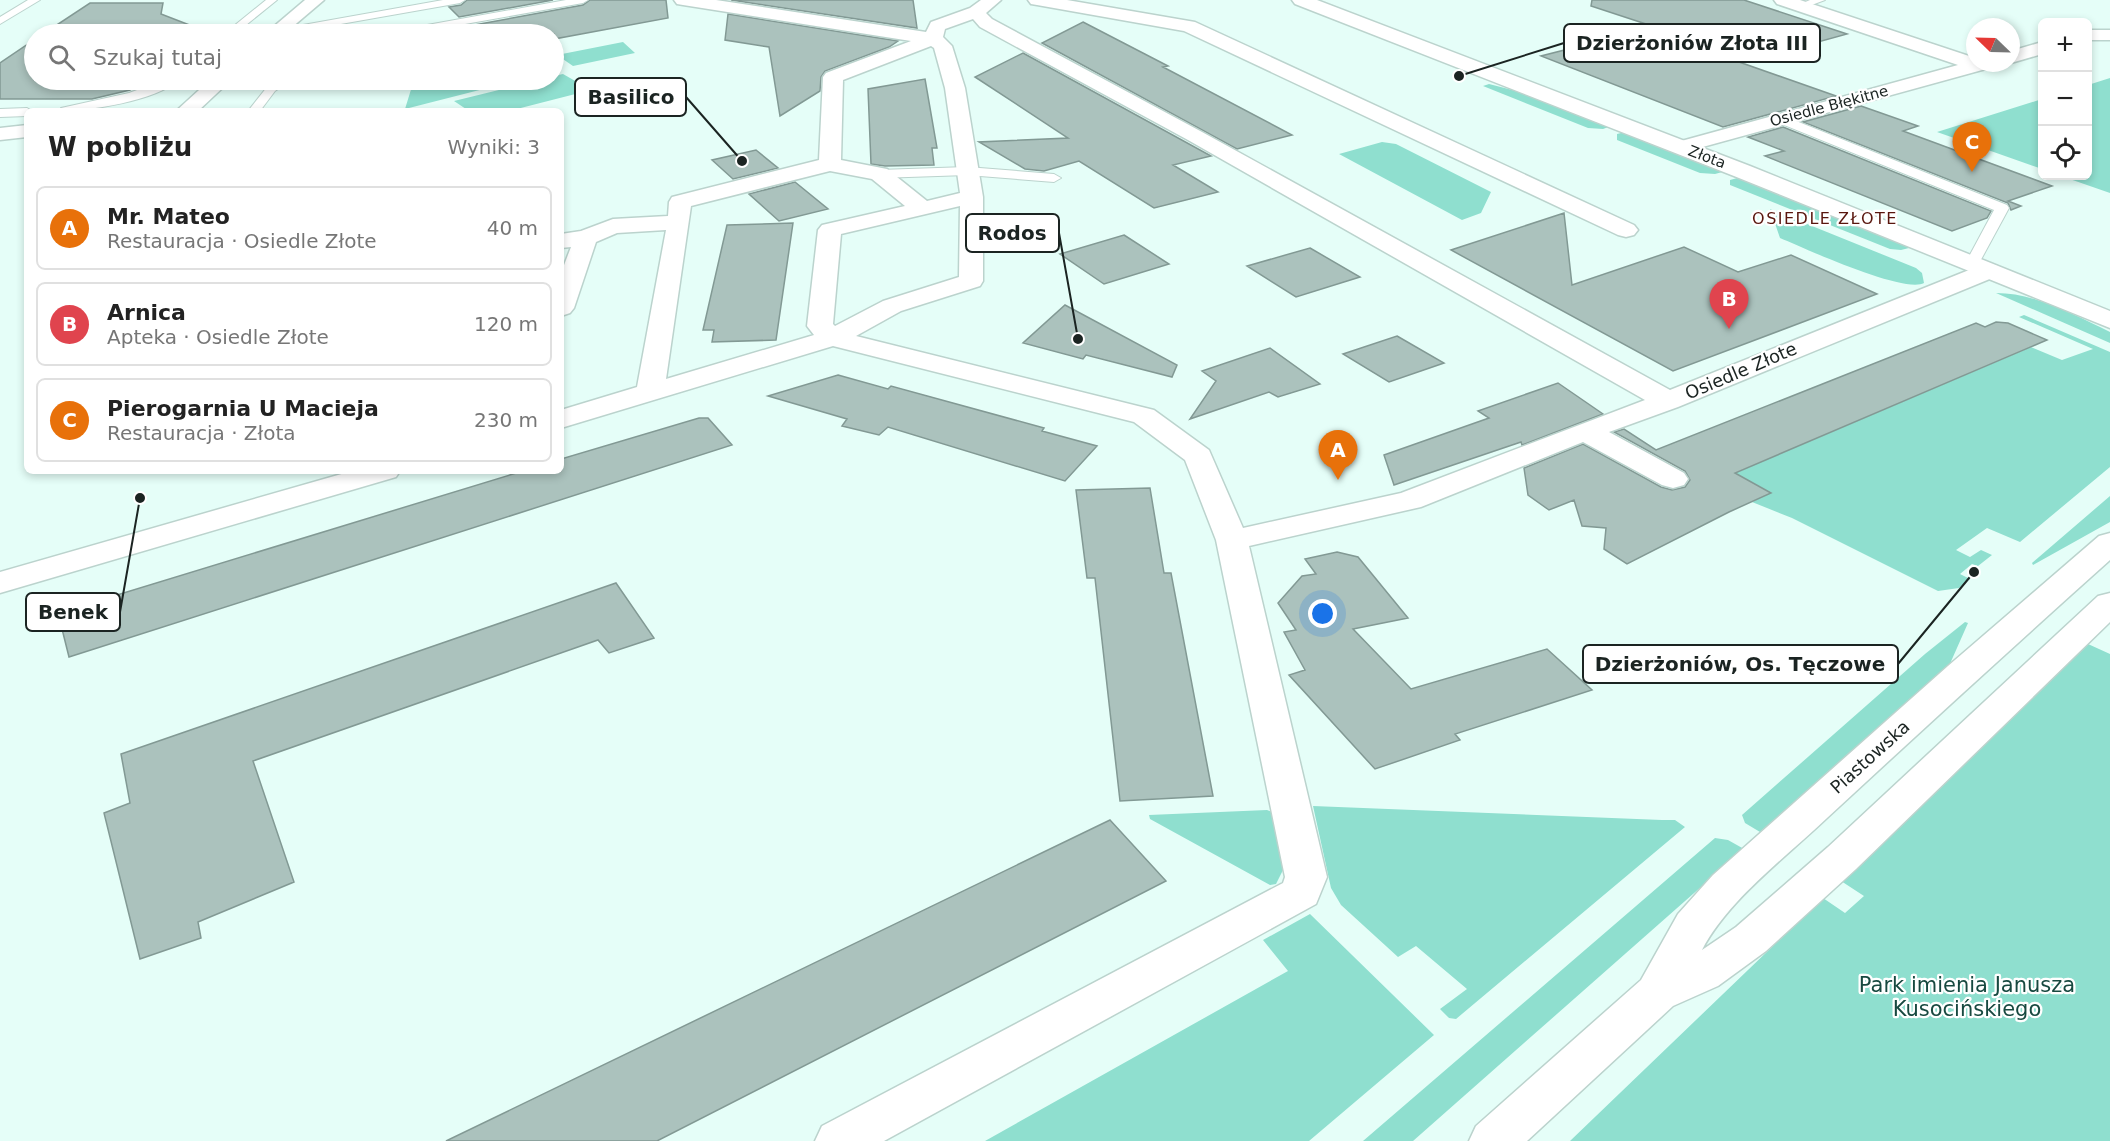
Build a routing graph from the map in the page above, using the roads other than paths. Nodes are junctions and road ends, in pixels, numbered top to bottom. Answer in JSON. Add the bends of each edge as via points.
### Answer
{"nodes":[{"id":1,"x":35,"y":0,"type":"edge"},
{"id":2,"x":272,"y":0,"type":"edge"},
{"id":3,"x":315,"y":0,"type":"edge"},
{"id":4,"x":460,"y":0,"type":"edge"},
{"id":5,"x":583,"y":0,"type":"edge"},
{"id":6,"x":683,"y":0,"type":"edge"},
{"id":7,"x":1037,"y":0,"type":"edge"},
{"id":8,"x":1301,"y":0,"type":"edge"},
{"id":9,"x":1783,"y":0,"type":"edge"},
{"id":10,"x":1821,"y":0,"type":"edge"},
{"id":11,"x":982,"y":4,"type":"edge"},
{"id":12,"x":1801,"y":6,"type":"junction"},
{"id":13,"x":0,"y":21,"type":"edge"},
{"id":14,"x":242,"y":24,"type":"edge"},
{"id":15,"x":286,"y":24,"type":"edge"},
{"id":16,"x":329,"y":24,"type":"edge"},
{"id":17,"x":450,"y":24,"type":"edge"},
{"id":18,"x":2092,"y":35,"type":"edge"},
{"id":19,"x":2110,"y":35,"type":"edge"},
{"id":20,"x":933,"y":39,"type":"junction"},
{"id":21,"x":2038,"y":49,"type":"edge"},
{"id":22,"x":2020,"y":54,"type":"edge"},
{"id":23,"x":1966,"y":59,"type":"edge"},
{"id":24,"x":1966,"y":68,"type":"edge"},
{"id":25,"x":154,"y":90,"type":"edge"},
{"id":26,"x":208,"y":90,"type":"edge"},
{"id":27,"x":270,"y":90,"type":"edge"},
{"id":28,"x":82,"y":108,"type":"edge"},
{"id":29,"x":185,"y":108,"type":"edge"},
{"id":30,"x":256,"y":108,"type":"edge"},
{"id":31,"x":0,"y":112,"type":"edge"},
{"id":32,"x":24,"y":112,"type":"edge"},
{"id":33,"x":1781,"y":119,"type":"junction"},
{"id":34,"x":24,"y":131,"type":"edge"},
{"id":35,"x":0,"y":134,"type":"edge"},
{"id":36,"x":1681,"y":147,"type":"junction"},
{"id":37,"x":831,"y":164,"type":"junction"},
{"id":38,"x":967,"y":171,"type":"junction"},
{"id":39,"x":879,"y":174,"type":"junction"},
{"id":40,"x":1054,"y":178,"type":"dead end"},
{"id":41,"x":972,"y":196,"type":"junction"},
{"id":42,"x":921,"y":207,"type":"junction"},
{"id":43,"x":679,"y":222,"type":"junction"},
{"id":44,"x":1626,"y":230,"type":"dead end"},
{"id":45,"x":586,"y":238,"type":"junction"},
{"id":46,"x":564,"y":241,"type":"edge"},
{"id":47,"x":1980,"y":268,"type":"junction"},
{"id":48,"x":564,"y":300,"type":"edge"},
{"id":49,"x":2110,"y":320,"type":"edge"},
{"id":50,"x":832,"y":338,"type":"junction"},
{"id":51,"x":650,"y":393,"type":"junction"},
{"id":52,"x":1668,"y":401,"type":"junction"},
{"id":53,"x":564,"y":418,"type":"edge"},
{"id":54,"x":1585,"y":431,"type":"junction"},
{"id":55,"x":364,"y":474,"type":"edge"},
{"id":56,"x":1673,"y":478,"type":"dead end"},
{"id":57,"x":307,"y":482,"type":"edge"},
{"id":58,"x":1232,"y":540,"type":"junction"},
{"id":59,"x":2110,"y":543,"type":"edge"},
{"id":60,"x":0,"y":583,"type":"edge"},
{"id":61,"x":2110,"y":603,"type":"edge"},
{"id":62,"x":1657,"y":993,"type":"junction"},
{"id":63,"x":839,"y":1141,"type":"edge"},
{"id":64,"x":1492,"y":1141,"type":"edge"}],
"edges":[{"from":1,"to":13,"type":"lane"},
{"from":2,"to":14,"type":"lane"},
{"from":3,"to":15,"type":"street"},
{"from":4,"to":16,"type":"lane"},
{"from":5,"to":17,"type":"lane"},
{"from":6,"to":20,"type":"street"},
{"from":7,"to":44,"type":"street","via":[[1189,26]]},
{"from":8,"to":36,"type":"street","name":"Złota"},
{"from":9,"to":12,"type":"street","name":"Osiedle Błękitne"},
{"from":10,"to":12,"type":"lane"},
{"from":11,"to":20,"type":"street","via":[[937,26]]},
{"from":11,"to":52,"type":"street","via":[[986,23]]},
{"from":12,"to":23,"type":"street","name":"Osiedle Błękitne"},
{"from":18,"to":19,"type":"street"},
{"from":20,"to":37,"type":"street","via":[[833,77]]},
{"from":20,"to":38,"type":"street","via":[[944,46],[956,88]]},
{"from":21,"to":22,"type":"street"},
{"from":24,"to":33,"type":"street","name":"Osiedle Błękitne"},
{"from":25,"to":28,"type":"lane"},
{"from":26,"to":29,"type":"street"},
{"from":27,"to":30,"type":"lane"},
{"from":31,"to":32,"type":"lane"},
{"from":33,"to":36,"type":"street","name":"Osiedle Błękitne"},
{"from":33,"to":47,"type":"lane","via":[[2002,208]]},
{"from":34,"to":35,"type":"street"},
{"from":36,"to":47,"type":"street","name":"Złota"},
{"from":37,"to":39,"type":"street"},
{"from":37,"to":43,"type":"street","via":[[680,202]]},
{"from":38,"to":39,"type":"lane"},
{"from":38,"to":40,"type":"lane"},
{"from":38,"to":41,"type":"street"},
{"from":39,"to":42,"type":"street"},
{"from":41,"to":42,"type":"street"},
{"from":41,"to":50,"type":"street","via":[[971,281],[892,306]]},
{"from":42,"to":50,"type":"street","via":[[830,231],[820,326]]},
{"from":43,"to":45,"type":"street","via":[[613,226]]},
{"from":43,"to":51,"type":"street"},
{"from":45,"to":46,"type":"street"},
{"from":45,"to":48,"type":"street"},
{"from":47,"to":49,"type":"street","name":"Złota"},
{"from":47,"to":52,"type":"street","name":"Osiedle Złote"},
{"from":50,"to":51,"type":"street"},
{"from":50,"to":58,"type":"street","via":[[1144,416],[1198,456]]},
{"from":51,"to":53,"type":"street"},
{"from":52,"to":54,"type":"street","name":"Osiedle Złote"},
{"from":54,"to":56,"type":"street"},
{"from":54,"to":58,"type":"street","name":"Osiedle Złote","via":[[1410,500]]},
{"from":55,"to":57,"type":"street"},
{"from":57,"to":60,"type":"street"},
{"from":58,"to":63,"type":"street","via":[[1306,878],[1301,893]]},
{"from":59,"to":62,"type":"street","name":"Piastowska","via":[[1728,886],[1693,926]]},
{"from":61,"to":62,"type":"street","name":"Piastowska","via":[[1851,850],[1751,939],[1702,973]]},
{"from":62,"to":64,"type":"street","name":"Piastowska"}]}
